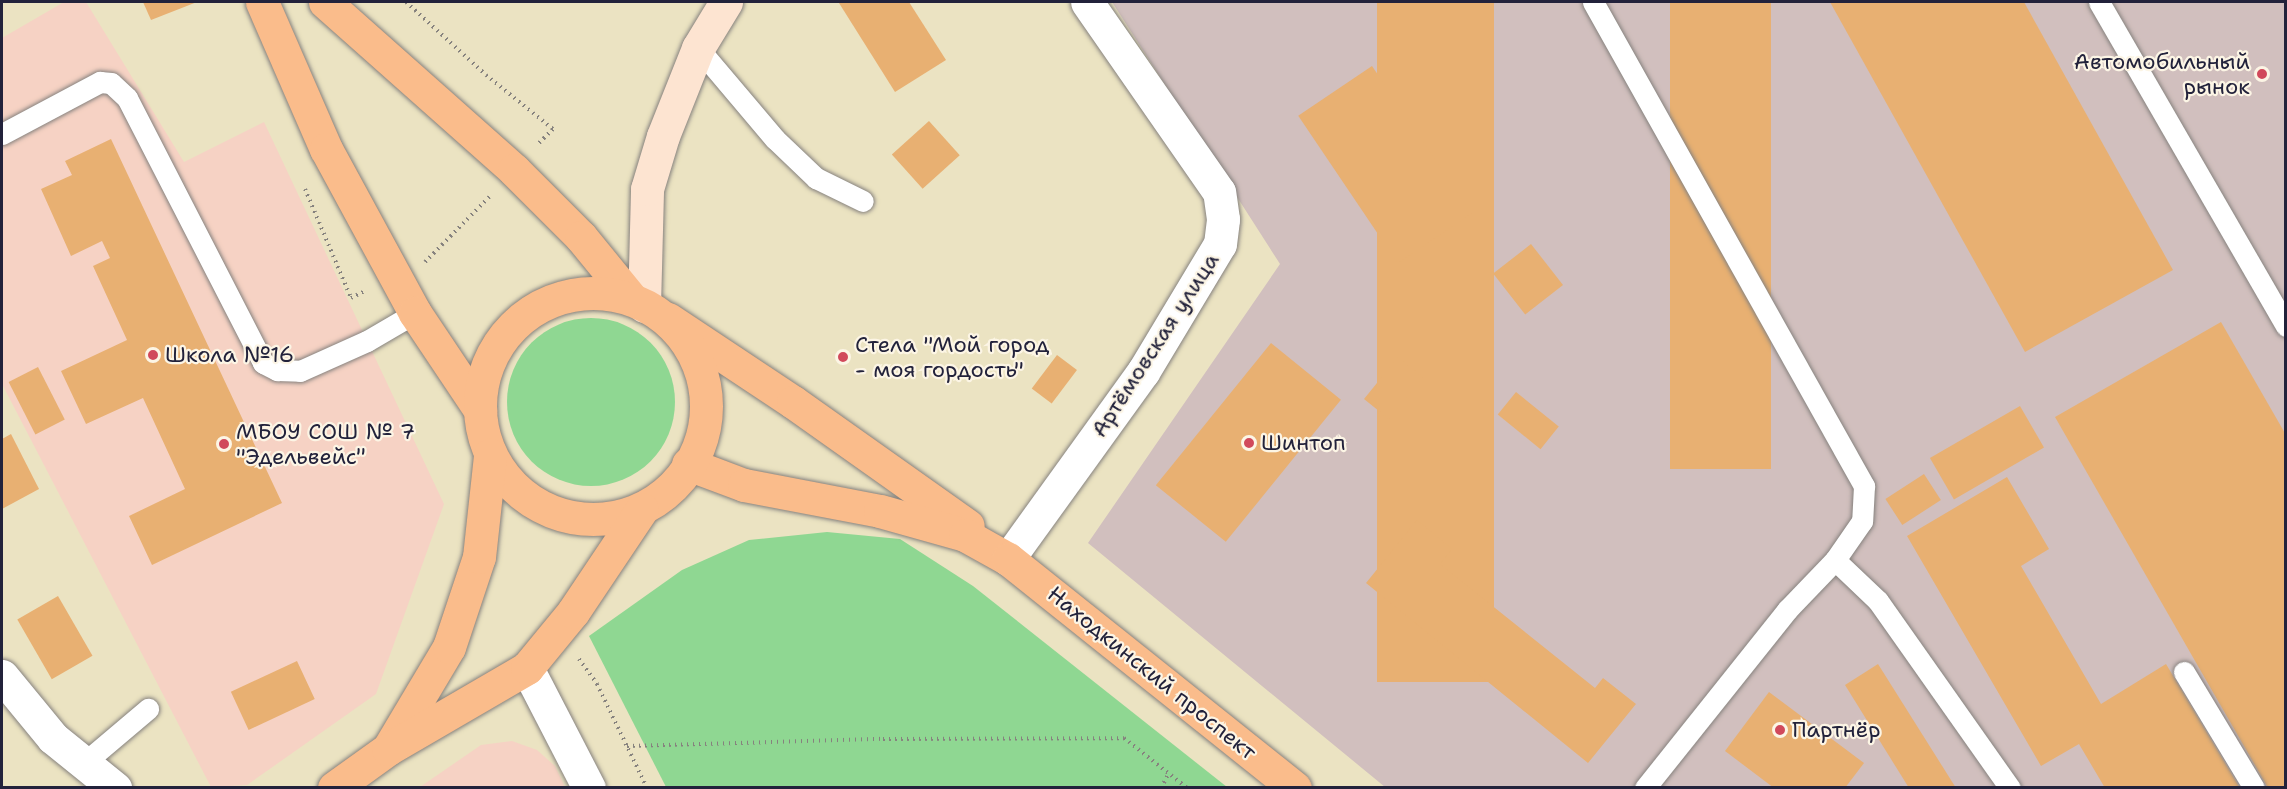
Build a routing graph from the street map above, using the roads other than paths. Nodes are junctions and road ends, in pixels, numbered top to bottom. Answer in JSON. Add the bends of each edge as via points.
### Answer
{"nodes":[{"id":1,"x":262,"y":2,"type":"edge"},
{"id":2,"x":325,"y":2,"type":"edge"},
{"id":3,"x":726,"y":2,"type":"edge"},
{"id":4,"x":1087,"y":2,"type":"edge"},
{"id":5,"x":1593,"y":2,"type":"edge"},
{"id":6,"x":2099,"y":2,"type":"edge"},
{"id":7,"x":698,"y":48,"type":"junction"},
{"id":8,"x":2,"y":134,"type":"edge"},
{"id":9,"x":862,"y":201,"type":"dead end"},
{"id":10,"x":647,"y":308,"type":"junction"},
{"id":11,"x":415,"y":313,"type":"junction"},
{"id":12,"x":2286,"y":326,"type":"edge"},
{"id":13,"x":480,"y":410,"type":"junction"},
{"id":14,"x":490,"y":455,"type":"junction"},
{"id":15,"x":688,"y":464,"type":"junction"},
{"id":16,"x":642,"y":509,"type":"junction"},
{"id":17,"x":1008,"y":559,"type":"junction"},
{"id":18,"x":1835,"y":560,"type":"junction"},
{"id":19,"x":527,"y":668,"type":"junction"},
{"id":20,"x":2184,"y":672,"type":"dead end"},
{"id":21,"x":2,"y":676,"type":"edge"},
{"id":22,"x":148,"y":710,"type":"dead end"},
{"id":23,"x":388,"y":749,"type":"junction"},
{"id":24,"x":84,"y":763,"type":"junction"},
{"id":25,"x":115,"y":788,"type":"edge"},
{"id":26,"x":334,"y":788,"type":"edge"},
{"id":27,"x":589,"y":788,"type":"edge"},
{"id":28,"x":1295,"y":788,"type":"edge"},
{"id":29,"x":1645,"y":788,"type":"edge"},
{"id":30,"x":2010,"y":788,"type":"edge"},
{"id":31,"x":2254,"y":788,"type":"edge"}],
"edges":[{"from":1,"to":11,"type":"main road","via":[[326,149]]},
{"from":2,"to":10,"type":"main road","via":[[514,170]]},
{"from":3,"to":7,"type":"main road"},
{"from":4,"to":17,"type":"street","name":"Артёмовская улица","via":[[1219,192],[1223,219],[1220,244],[1143,372]]},
{"from":5,"to":18,"type":"lane","via":[[1864,486],[1862,521]]},
{"from":6,"to":12,"type":"lane"},
{"from":7,"to":9,"type":"lane","via":[[775,139],[816,178]]},
{"from":7,"to":10,"type":"main road","via":[[647,189]]},
{"from":8,"to":11,"type":"lane","via":[[100,82],[111,83],[127,98],[263,363],[277,370],[300,371],[367,341]]},
{"from":10,"to":13,"type":"main road","via":[[587,292],[544,303],[506,332],[486,368]]},
{"from":10,"to":15,"type":"main road","via":[[696,357],[707,402],[701,444]]},
{"from":10,"to":17,"type":"main road","via":[[793,402],[1001,549]]},
{"from":11,"to":13,"type":"main road"},
{"from":13,"to":14,"type":"main road"},
{"from":14,"to":16,"type":"main road","via":[[517,491],[555,513],[599,520]]},
{"from":14,"to":23,"type":"main road","via":[[479,557],[449,647]]},
{"from":15,"to":16,"type":"main road","via":[[677,483]]},
{"from":15,"to":17,"type":"main road","via":[[744,485],[920,520],[965,534]]},
{"from":16,"to":19,"type":"main road"},
{"from":17,"to":28,"type":"main road","name":"Находкинский проспект"},
{"from":18,"to":29,"type":"lane","via":[[1787,610]]},
{"from":18,"to":30,"type":"lane","via":[[1878,601]]},
{"from":19,"to":23,"type":"main road"},
{"from":19,"to":27,"type":"street"},
{"from":20,"to":31,"type":"lane"},
{"from":21,"to":24,"type":"street","via":[[53,738]]},
{"from":22,"to":24,"type":"lane"},
{"from":23,"to":26,"type":"main road"},
{"from":24,"to":25,"type":"street"}]}
